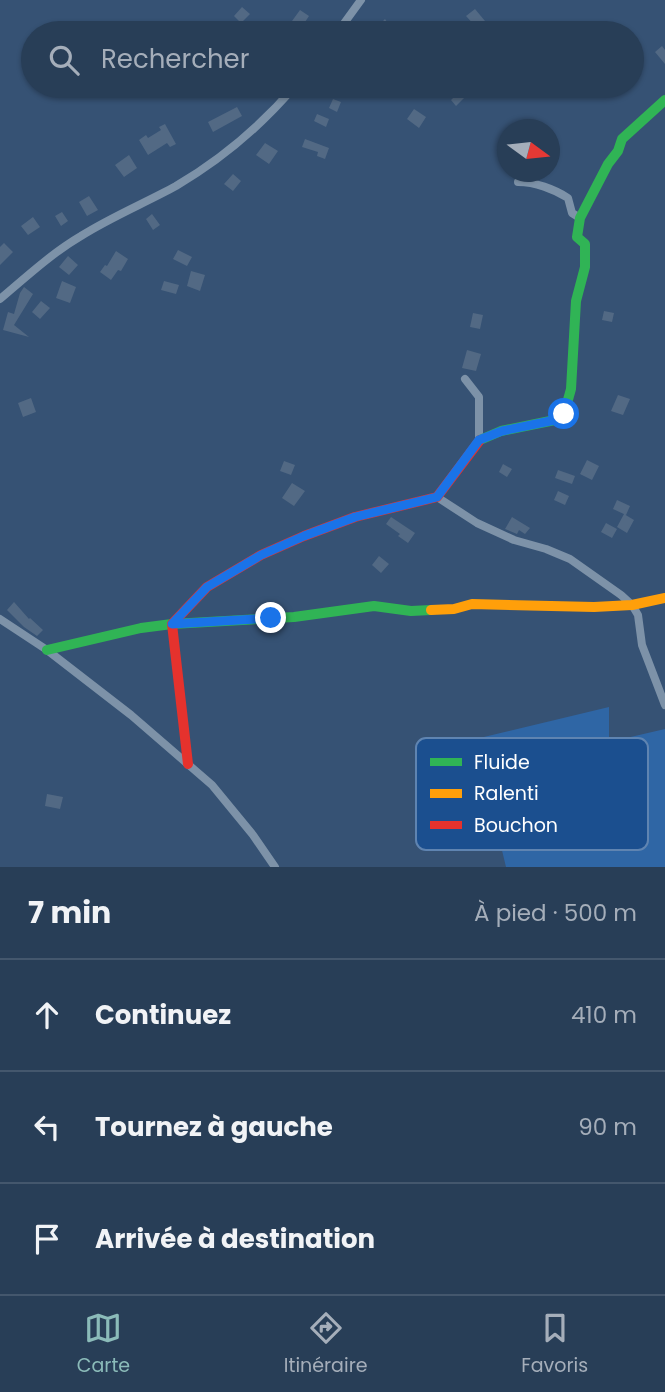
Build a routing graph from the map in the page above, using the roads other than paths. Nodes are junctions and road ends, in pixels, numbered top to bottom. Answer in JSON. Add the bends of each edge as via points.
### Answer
{"nodes":[{"id":1,"x":361,"y":0,"type":"edge"},
{"id":2,"x":346,"y":21,"type":"edge"},
{"id":3,"x":285,"y":98,"type":"edge"},
{"id":4,"x":665,"y":100,"type":"edge"},
{"id":5,"x":521,"y":182,"type":"edge"},
{"id":6,"x":580,"y":218,"type":"junction"},
{"id":7,"x":0,"y":299,"type":"edge"},
{"id":8,"x":465,"y":379,"type":"dead end"},
{"id":9,"x":479,"y":440,"type":"junction"},
{"id":10,"x":437,"y":497,"type":"junction"},
{"id":11,"x":665,"y":598,"type":"edge"},
{"id":12,"x":637,"y":608,"type":"junction"},
{"id":13,"x":0,"y":619,"type":"edge"},
{"id":14,"x":172,"y":624,"type":"junction"},
{"id":15,"x":47,"y":650,"type":"junction"},
{"id":16,"x":665,"y":705,"type":"edge"},
{"id":17,"x":188,"y":764,"type":"junction"},
{"id":18,"x":275,"y":867,"type":"edge"}],
"edges":[{"from":1,"to":2,"type":"street"},
{"from":3,"to":7,"type":"street","via":[[230,151],[80,236]]},
{"from":4,"to":6,"type":"street","via":[[622,139]]},
{"from":5,"to":6,"type":"street","via":[[564,195],[570,210]]},
{"from":6,"to":9,"type":"street","via":[[577,237],[585,244],[585,267],[576,301],[571,389],[564,414]]},
{"from":8,"to":9,"type":"street","via":[[479,397]]},
{"from":9,"to":10,"type":"street"},
{"from":10,"to":12,"type":"street","via":[[477,523],[570,559]]},
{"from":10,"to":14,"type":"street","via":[[355,517],[261,555],[207,587]]},
{"from":11,"to":12,"type":"street"},
{"from":12,"to":14,"type":"street","via":[[472,604],[411,611],[373,606],[294,617]]},
{"from":12,"to":16,"type":"street","via":[[642,645]]},
{"from":13,"to":15,"type":"street"},
{"from":14,"to":15,"type":"street"},
{"from":14,"to":17,"type":"street"},
{"from":15,"to":17,"type":"street"},
{"from":17,"to":18,"type":"street","via":[[212,785]]}]}
